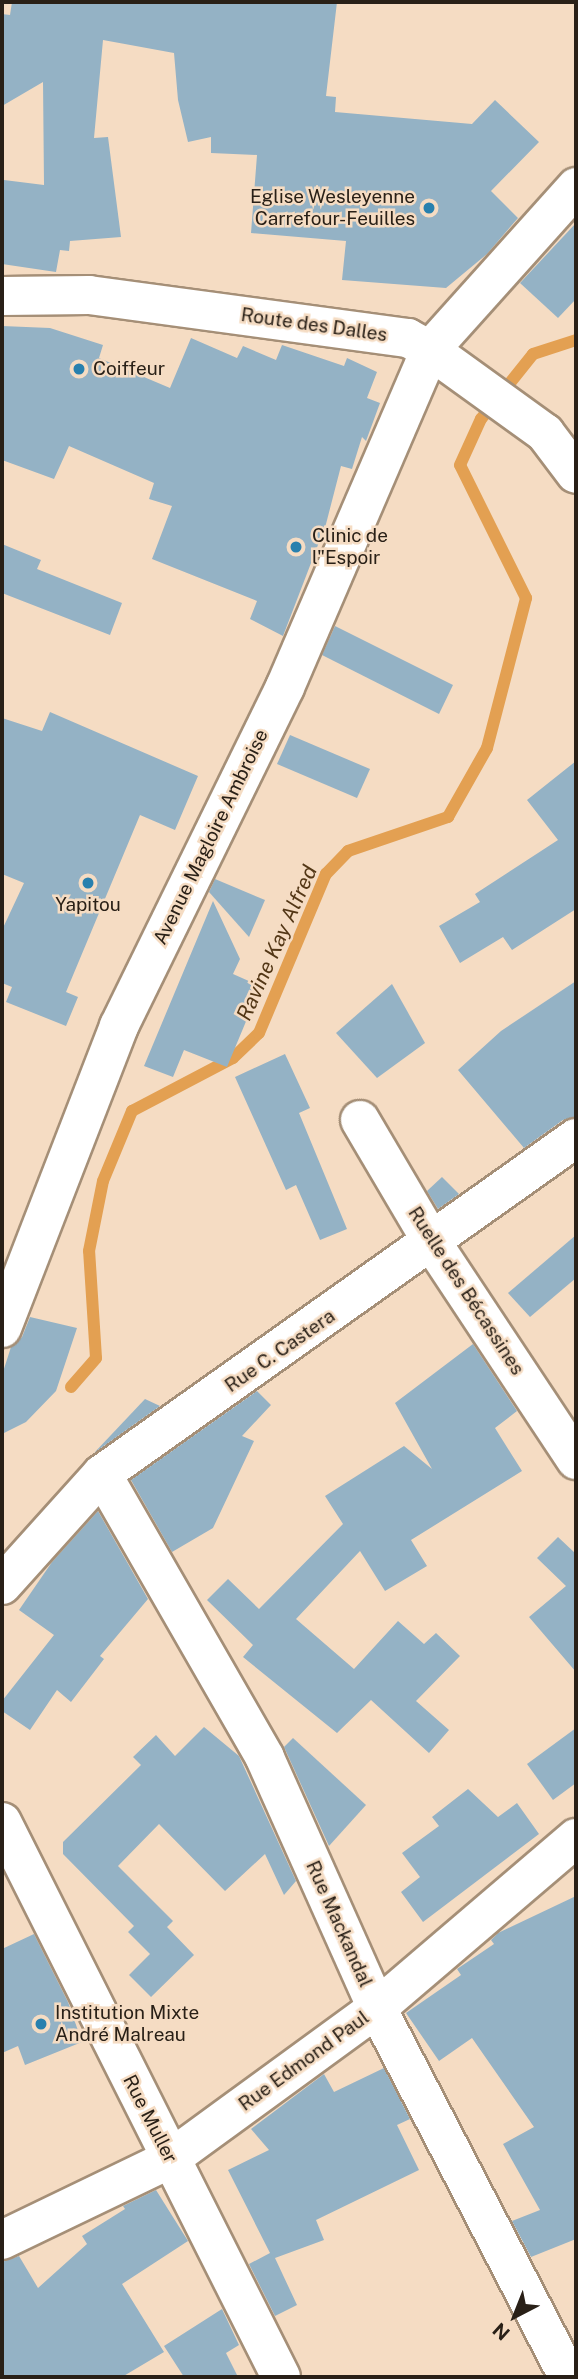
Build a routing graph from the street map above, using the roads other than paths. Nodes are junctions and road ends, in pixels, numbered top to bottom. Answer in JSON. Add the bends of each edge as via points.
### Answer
{"nodes":[{"id":1,"x":576,"y":187,"type":"edge"},
{"id":2,"x":2,"y":296,"type":"edge"},
{"id":3,"x":430,"y":350,"type":"junction"},
{"id":4,"x":576,"y":474,"type":"edge"},
{"id":5,"x":360,"y":1120,"type":"dead end"},
{"id":6,"x":576,"y":1138,"type":"edge"},
{"id":7,"x":433,"y":1244,"type":"junction"},
{"id":8,"x":2,"y":1328,"type":"edge"},
{"id":9,"x":576,"y":1460,"type":"edge"},
{"id":10,"x":102,"y":1474,"type":"junction"},
{"id":11,"x":2,"y":1585,"type":"edge"},
{"id":12,"x":2,"y":1822,"type":"edge"},
{"id":13,"x":576,"y":1838,"type":"edge"},
{"id":14,"x":377,"y":2008,"type":"junction"},
{"id":15,"x":170,"y":2159,"type":"junction"},
{"id":16,"x":2,"y":2240,"type":"edge"},
{"id":17,"x":281,"y":2377,"type":"edge"},
{"id":18,"x":568,"y":2377,"type":"edge"}],
"edges":[{"from":1,"to":3,"type":"street","name":"Avenue Magloire Ambroise"},
{"from":2,"to":3,"type":"street","name":"Route des Dalles","via":[[89,295],[408,338]]},
{"from":3,"to":4,"type":"street","name":"Route des Dalles","via":[[545,433]]},
{"from":3,"to":8,"type":"street","name":"Avenue Magloire Ambroise","via":[[285,687],[119,1026]]},
{"from":5,"to":7,"type":"street","name":"Ruelle des Bécassines"},
{"from":6,"to":7,"type":"street","name":"Rue C. Castera"},
{"from":7,"to":9,"type":"street","name":"Ruelle des Bécassines"},
{"from":7,"to":10,"type":"street","name":"Rue C. Castera"},
{"from":10,"to":11,"type":"street","name":"Rue C. Castera"},
{"from":10,"to":14,"type":"street","name":"Rue Mackandal","via":[[265,1758]]},
{"from":12,"to":15,"type":"street","name":"Rue Muller"},
{"from":13,"to":14,"type":"street","name":"Rue Edmond Paul"},
{"from":14,"to":15,"type":"street","name":"Rue Edmond Paul"},
{"from":14,"to":18,"type":"street","name":"Rue Mackandal"},
{"from":15,"to":16,"type":"street","name":"Rue Edmond Paul"},
{"from":15,"to":17,"type":"street","name":"Rue Muller"}]}
